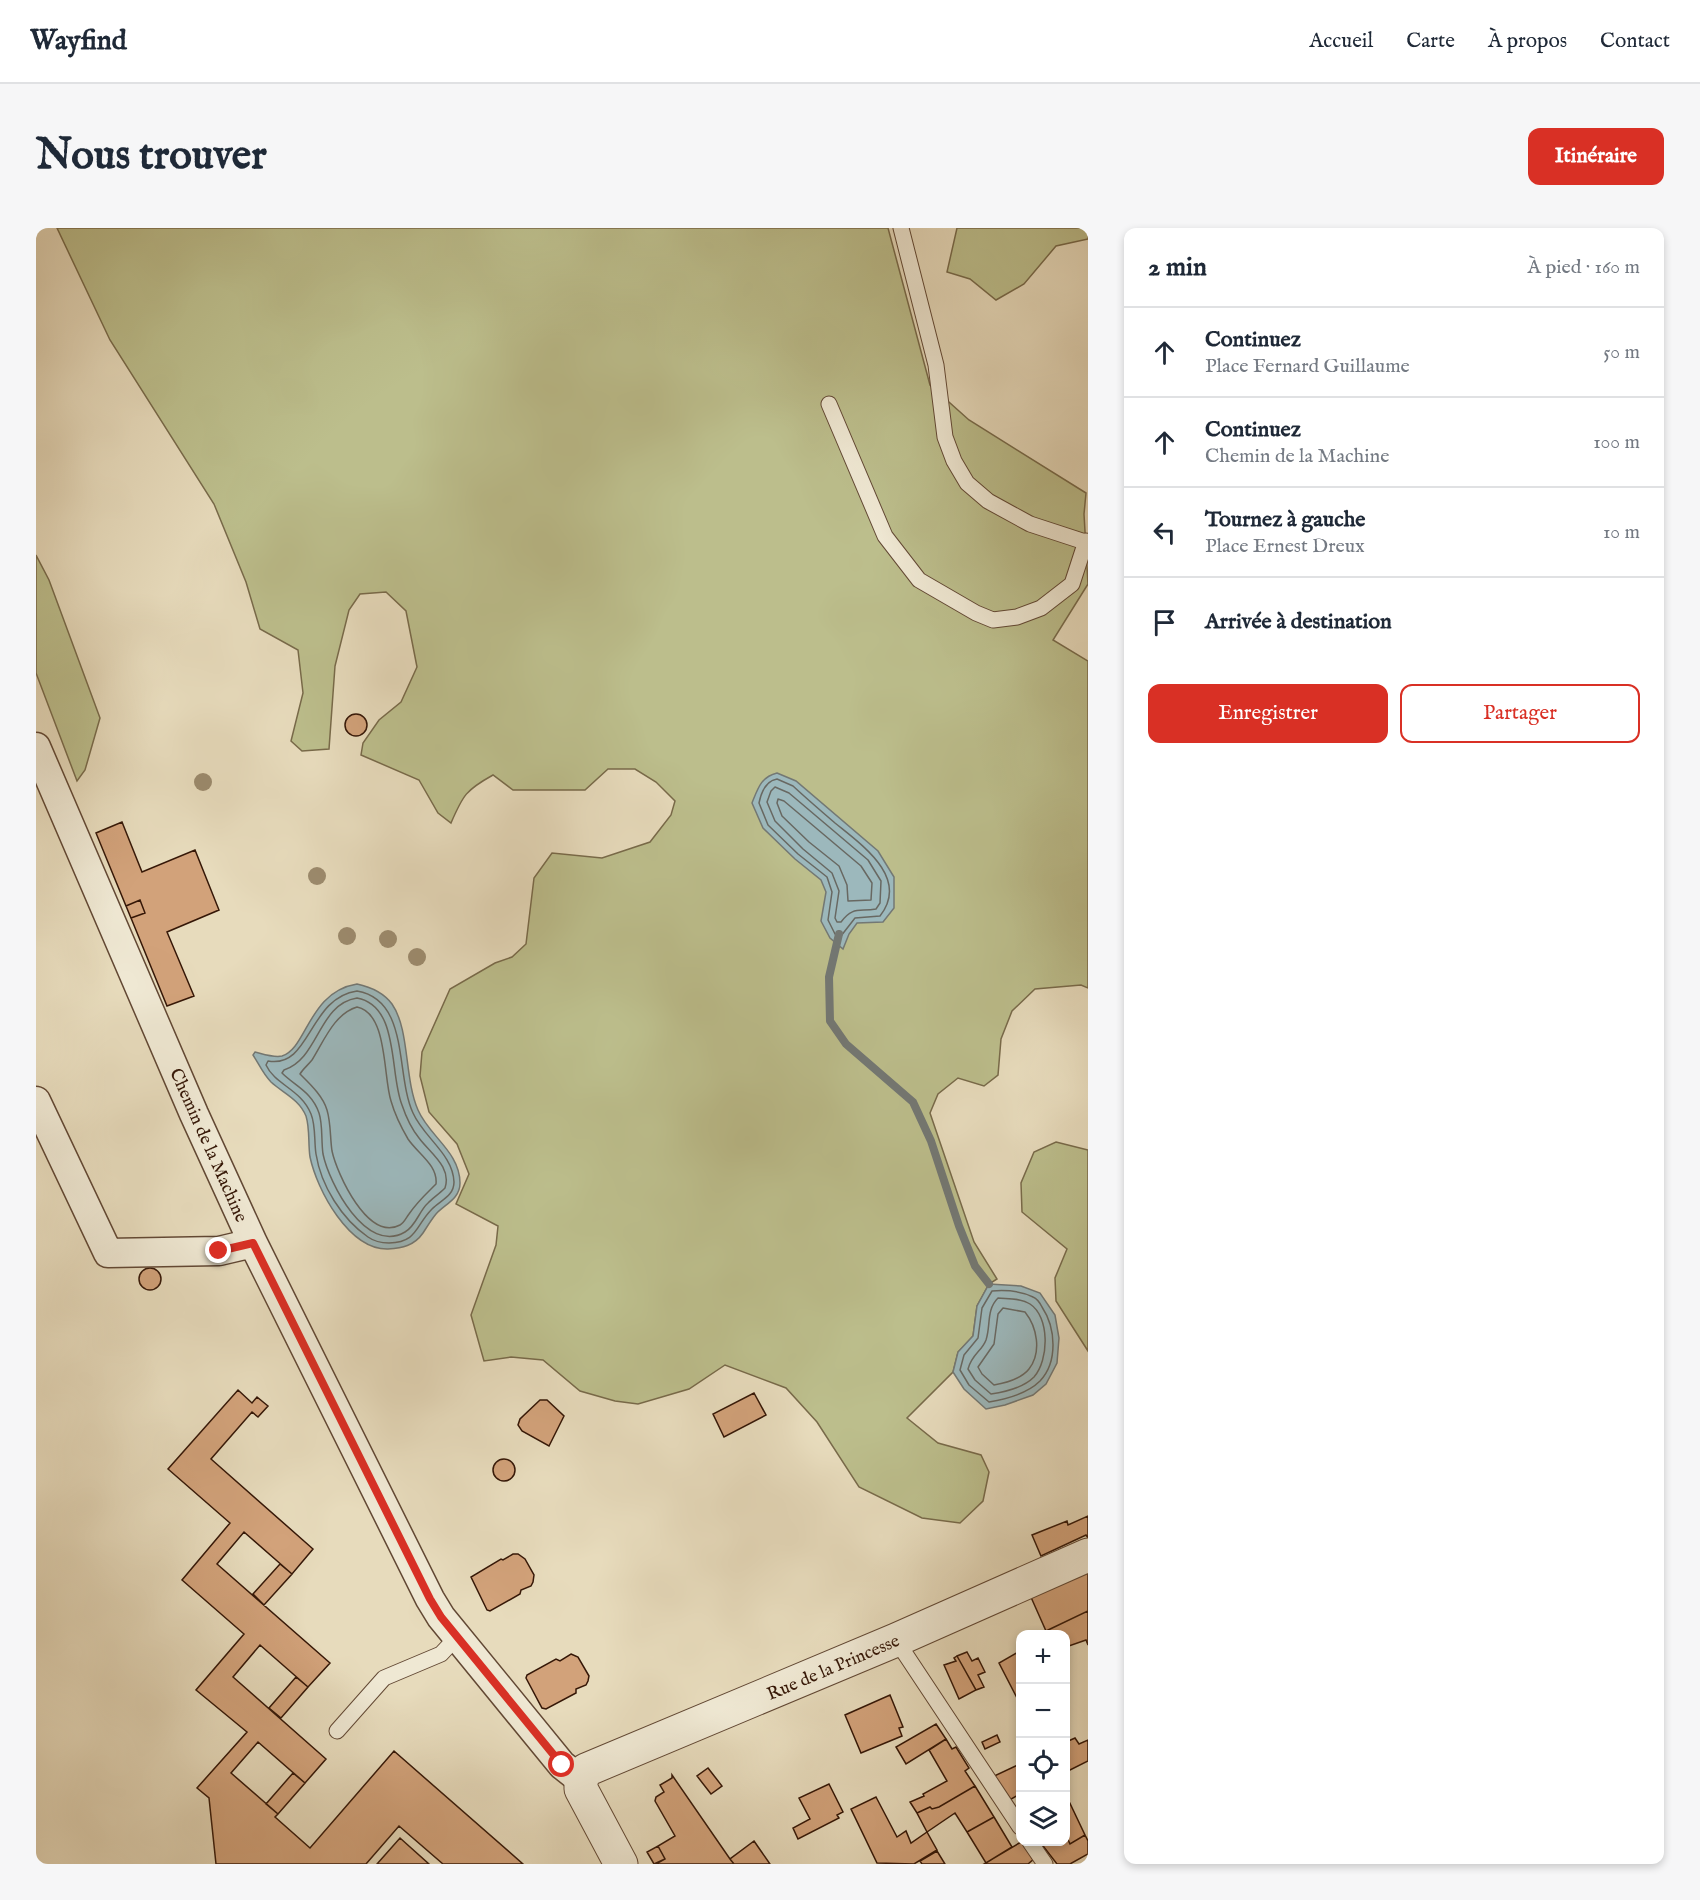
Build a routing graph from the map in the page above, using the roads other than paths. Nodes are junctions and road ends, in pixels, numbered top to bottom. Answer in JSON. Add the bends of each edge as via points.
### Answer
{"nodes":[{"id":1,"x":901,"y":228,"type":"edge"},
{"id":2,"x":829,"y":404,"type":"dead end"},
{"id":3,"x":1087,"y":542,"type":"edge"},
{"id":4,"x":36,"y":747,"type":"edge"},
{"id":5,"x":36,"y":1101,"type":"edge"},
{"id":6,"x":253,"y":1243,"type":"junction"},
{"id":7,"x":1088,"y":1555,"type":"edge"},
{"id":8,"x":458,"y":1637,"type":"junction"},
{"id":9,"x":897,"y":1640,"type":"junction"},
{"id":10,"x":338,"y":1731,"type":"dead end"},
{"id":11,"x":581,"y":1780,"type":"junction"},
{"id":12,"x":1016,"y":1821,"type":"edge"},
{"id":13,"x":1033,"y":1846,"type":"edge"},
{"id":14,"x":621,"y":1864,"type":"edge"},
{"id":15,"x":1045,"y":1864,"type":"edge"}],
"edges":[{"from":1,"to":3,"type":"lane","via":[[936,365],[945,437],[967,483],[988,501],[1030,524]]},
{"from":2,"to":3,"type":"lane","via":[[885,536],[919,580],[976,614],[993,620],[1041,608],[1072,584]]},
{"from":4,"to":6,"type":"street","name":"Chemin de la Machine"},
{"from":5,"to":6,"type":"street","via":[[108,1253],[219,1251]]},
{"from":6,"to":8,"type":"street","name":"Chemin de la Machine","via":[[430,1599]]},
{"from":7,"to":9,"type":"street","name":"Rue de la Princesse"},
{"from":8,"to":10,"type":"lane","via":[[441,1654],[384,1678]]},
{"from":8,"to":11,"type":"street","name":"Chemin de la Machine","via":[[562,1765]]},
{"from":9,"to":11,"type":"street","name":"Rue de la Princesse","via":[[586,1770]]},
{"from":9,"to":12,"type":"lane"},
{"from":11,"to":14,"type":"street","via":[[580,1789]]},
{"from":13,"to":15,"type":"lane"}]}
